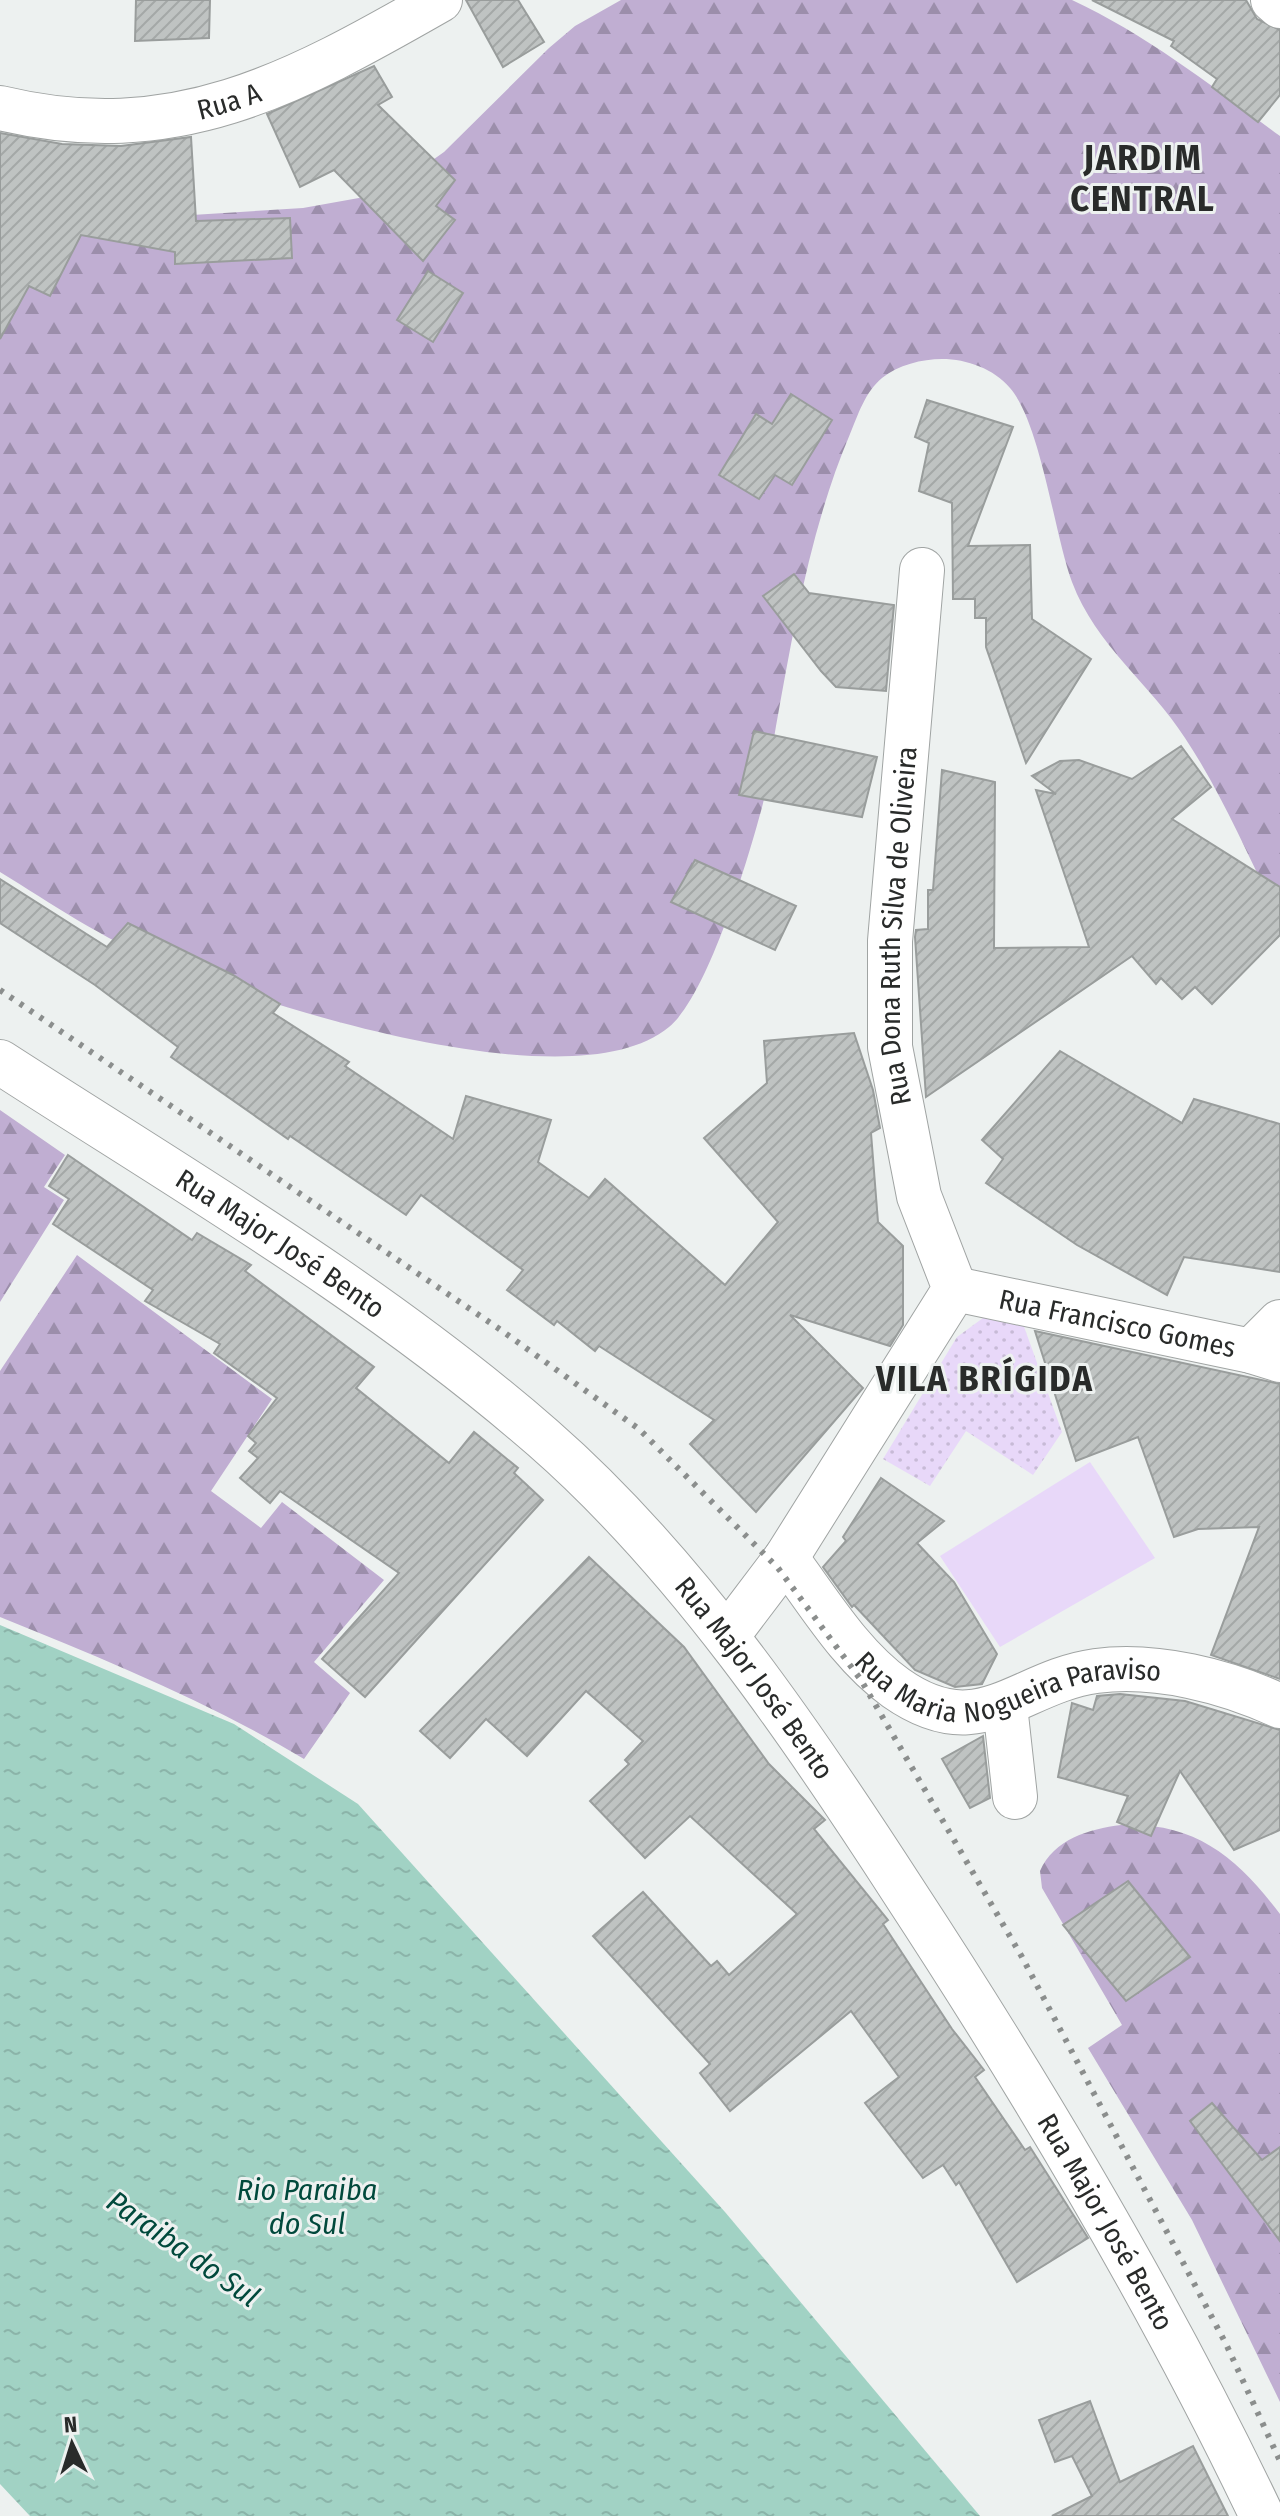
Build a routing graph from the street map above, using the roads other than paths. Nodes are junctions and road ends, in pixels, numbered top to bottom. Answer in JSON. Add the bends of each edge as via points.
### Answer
{"nodes":[{"id":1,"x":440,"y":0,"type":"edge"},
{"id":2,"x":1273,"y":0,"type":"edge"},
{"id":3,"x":1280,"y":6,"type":"edge"},
{"id":4,"x":0,"y":108,"type":"edge"},
{"id":5,"x":922,"y":570,"type":"dead end"},
{"id":6,"x":0,"y":1062,"type":"edge"},
{"id":7,"x":955,"y":1289,"type":"junction"},
{"id":8,"x":1270,"y":1344,"type":"edge"},
{"id":9,"x":786,"y":1558,"type":"junction"},
{"id":10,"x":727,"y":1636,"type":"junction"},
{"id":11,"x":1005,"y":1706,"type":"junction"},
{"id":12,"x":1280,"y":1706,"type":"edge"},
{"id":13,"x":1015,"y":1797,"type":"dead end"},
{"id":14,"x":1262,"y":2516,"type":"edge"}],
"edges":[{"from":1,"to":4,"type":"street","name":"Rua A","via":[[361,45],[207,111],[107,123]]},
{"from":2,"to":3,"type":"street"},
{"from":5,"to":7,"type":"street","name":"Rua Dona Ruth Silva de Oliveira","via":[[890,941],[890,1047],[919,1196]]},
{"from":6,"to":10,"type":"street","name":"Rua Major José Bento","via":[[365,1300],[458,1368],[546,1441],[621,1515]]},
{"from":7,"to":8,"type":"street","name":"Rua Francisco Gomes"},
{"from":7,"to":9,"type":"street"},
{"from":9,"to":10,"type":"street"},
{"from":9,"to":11,"type":"street","name":"Rua Maria Nogueira Paraviso","via":[[853,1647],[896,1687],[949,1712]]},
{"from":10,"to":14,"type":"street","name":"Rua Major José Bento","via":[[851,1810],[1062,2145],[1212,2412]]},
{"from":11,"to":12,"type":"street","name":"Rua Maria Nogueira Paraviso","via":[[1070,1676],[1126,1671],[1222,1683]]},
{"from":11,"to":13,"type":"street"}]}
